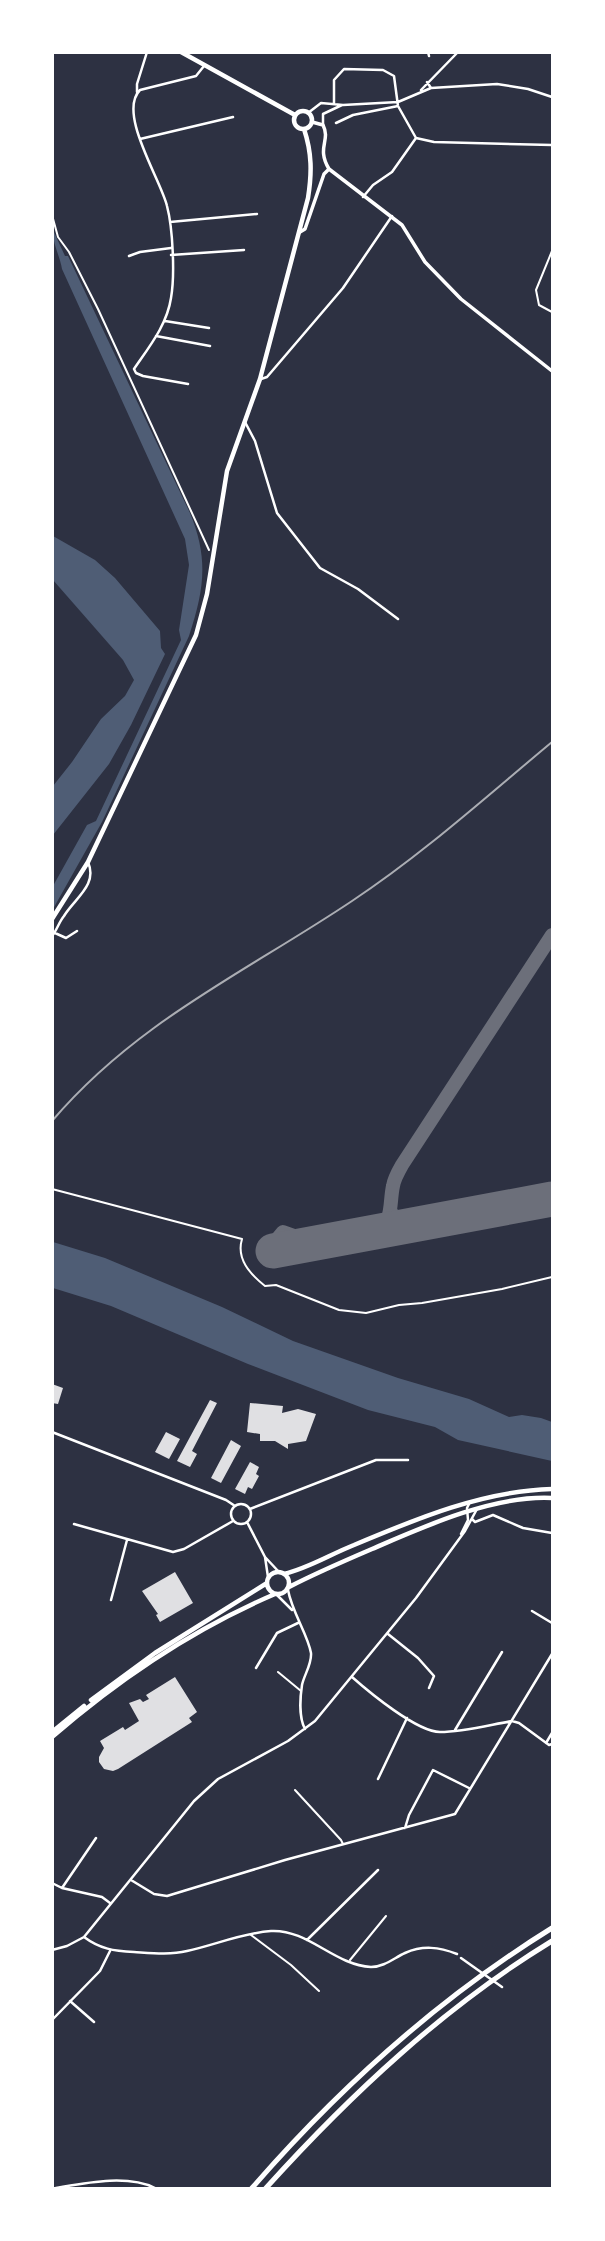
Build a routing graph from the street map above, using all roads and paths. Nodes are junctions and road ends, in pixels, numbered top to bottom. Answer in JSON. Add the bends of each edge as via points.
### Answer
{"nodes":[{"id":1,"x":147,"y":52,"type":"edge"},
{"id":2,"x":181,"y":52,"type":"edge"},
{"id":3,"x":458,"y":52,"type":"edge"},
{"id":4,"x":188,"y":54,"type":"edge"},
{"id":5,"x":204,"y":66,"type":"junction"},
{"id":6,"x":427,"y":82,"type":"junction"},
{"id":7,"x":431,"y":88,"type":"junction"},
{"id":8,"x":137,"y":92,"type":"junction"},
{"id":9,"x":419,"y":92,"type":"junction"},
{"id":10,"x":552,"y":97,"type":"edge"},
{"id":11,"x":334,"y":103,"type":"junction"},
{"id":12,"x":398,"y":104,"type":"junction"},
{"id":13,"x":343,"y":105,"type":"junction"},
{"id":14,"x":308,"y":113,"type":"junction"},
{"id":15,"x":295,"y":115,"type":"junction"},
{"id":16,"x":233,"y":117,"type":"dead end"},
{"id":17,"x":312,"y":122,"type":"junction"},
{"id":18,"x":336,"y":123,"type":"dead end"},
{"id":19,"x":323,"y":125,"type":"junction"},
{"id":20,"x":304,"y":129,"type":"junction"},
{"id":21,"x":416,"y":138,"type":"junction"},
{"id":22,"x":140,"y":139,"type":"junction"},
{"id":23,"x":552,"y":145,"type":"edge"},
{"id":24,"x":330,"y":169,"type":"junction"},
{"id":25,"x":363,"y":197,"type":"junction"},
{"id":26,"x":257,"y":214,"type":"dead end"},
{"id":27,"x":52,"y":215,"type":"edge"},
{"id":28,"x":391,"y":216,"type":"junction"},
{"id":29,"x":170,"y":222,"type":"junction"},
{"id":30,"x":299,"y":233,"type":"junction"},
{"id":31,"x":171,"y":248,"type":"junction"},
{"id":32,"x":243,"y":250,"type":"dead end"},
{"id":33,"x":552,"y":251,"type":"edge"},
{"id":34,"x":171,"y":255,"type":"junction"},
{"id":35,"x":129,"y":256,"type":"dead end"},
{"id":36,"x":552,"y":312,"type":"edge"},
{"id":37,"x":165,"y":321,"type":"junction"},
{"id":38,"x":209,"y":328,"type":"dead end"},
{"id":39,"x":156,"y":336,"type":"junction"},
{"id":40,"x":210,"y":346,"type":"dead end"},
{"id":41,"x":124,"y":364,"type":"junction"},
{"id":42,"x":134,"y":369,"type":"junction"},
{"id":43,"x":552,"y":371,"type":"edge"},
{"id":44,"x":260,"y":379,"type":"junction"},
{"id":45,"x":188,"y":384,"type":"dead end"},
{"id":46,"x":245,"y":422,"type":"junction"},
{"id":47,"x":213,"y":558,"type":"junction"},
{"id":48,"x":398,"y":619,"type":"dead end"},
{"id":49,"x":88,"y":862,"type":"junction"},
{"id":50,"x":57,"y":913,"type":"junction"},
{"id":51,"x":64,"y":915,"type":"junction"},
{"id":52,"x":52,"y":919,"type":"edge"},
{"id":53,"x":77,"y":931,"type":"dead end"},
{"id":54,"x":54,"y":935,"type":"edge"},
{"id":55,"x":52,"y":1189,"type":"edge"},
{"id":56,"x":552,"y":1277,"type":"edge"},
{"id":57,"x":52,"y":1432,"type":"edge"},
{"id":58,"x":408,"y":1460,"type":"dead end"},
{"id":59,"x":552,"y":1489,"type":"edge"},
{"id":60,"x":503,"y":1495,"type":"junction"},
{"id":61,"x":552,"y":1498,"type":"edge"},
{"id":62,"x":235,"y":1506,"type":"junction"},
{"id":63,"x":250,"y":1509,"type":"junction"},
{"id":64,"x":477,"y":1509,"type":"junction"},
{"id":65,"x":467,"y":1513,"type":"junction"},
{"id":66,"x":472,"y":1519,"type":"junction"},
{"id":67,"x":233,"y":1521,"type":"junction"},
{"id":68,"x":247,"y":1522,"type":"junction"},
{"id":69,"x":74,"y":1524,"type":"dead end"},
{"id":70,"x":552,"y":1533,"type":"edge"},
{"id":71,"x":459,"y":1537,"type":"junction"},
{"id":72,"x":127,"y":1540,"type":"junction"},
{"id":73,"x":265,"y":1557,"type":"junction"},
{"id":74,"x":281,"y":1573,"type":"junction"},
{"id":75,"x":267,"y":1580,"type":"junction"},
{"id":76,"x":288,"y":1588,"type":"junction"},
{"id":77,"x":276,"y":1595,"type":"junction"},
{"id":78,"x":111,"y":1600,"type":"dead end"},
{"id":79,"x":532,"y":1611,"type":"dead end"},
{"id":80,"x":293,"y":1612,"type":"junction"},
{"id":81,"x":298,"y":1623,"type":"junction"},
{"id":82,"x":552,"y":1623,"type":"edge"},
{"id":83,"x":388,"y":1634,"type":"junction"},
{"id":84,"x":502,"y":1652,"type":"dead end"},
{"id":85,"x":552,"y":1654,"type":"edge"},
{"id":86,"x":256,"y":1668,"type":"dead end"},
{"id":87,"x":278,"y":1672,"type":"dead end"},
{"id":88,"x":352,"y":1677,"type":"junction"},
{"id":89,"x":429,"y":1688,"type":"dead end"},
{"id":90,"x":302,"y":1692,"type":"junction"},
{"id":91,"x":407,"y":1718,"type":"junction"},
{"id":92,"x":512,"y":1721,"type":"junction"},
{"id":93,"x":305,"y":1729,"type":"junction"},
{"id":94,"x":456,"y":1730,"type":"junction"},
{"id":95,"x":552,"y":1732,"type":"edge"},
{"id":96,"x":52,"y":1735,"type":"edge"},
{"id":97,"x":546,"y":1743,"type":"junction"},
{"id":98,"x":552,"y":1744,"type":"edge"},
{"id":99,"x":378,"y":1779,"type":"dead end"},
{"id":100,"x":470,"y":1788,"type":"junction"},
{"id":101,"x":295,"y":1790,"type":"dead end"},
{"id":102,"x":405,"y":1828,"type":"junction"},
{"id":103,"x":96,"y":1838,"type":"dead end"},
{"id":104,"x":343,"y":1844,"type":"junction"},
{"id":105,"x":379,"y":1870,"type":"dead end"},
{"id":106,"x":131,"y":1880,"type":"junction"},
{"id":107,"x":52,"y":1883,"type":"edge"},
{"id":108,"x":62,"y":1888,"type":"junction"},
{"id":109,"x":111,"y":1903,"type":"junction"},
{"id":110,"x":386,"y":1916,"type":"dead end"},
{"id":111,"x":552,"y":1928,"type":"edge"},
{"id":112,"x":250,"y":1935,"type":"junction"},
{"id":113,"x":84,"y":1937,"type":"junction"},
{"id":114,"x":307,"y":1940,"type":"junction"},
{"id":115,"x":552,"y":1941,"type":"edge"},
{"id":116,"x":52,"y":1950,"type":"edge"},
{"id":117,"x":110,"y":1951,"type":"junction"},
{"id":118,"x":457,"y":1954,"type":"dead end"},
{"id":119,"x":461,"y":1958,"type":"dead end"},
{"id":120,"x":349,"y":1961,"type":"junction"},
{"id":121,"x":502,"y":1987,"type":"dead end"},
{"id":122,"x":319,"y":1991,"type":"dead end"},
{"id":123,"x":70,"y":2001,"type":"junction"},
{"id":124,"x":52,"y":2020,"type":"edge"},
{"id":125,"x":94,"y":2022,"type":"dead end"},
{"id":126,"x":56,"y":2189,"type":"edge"},
{"id":127,"x":155,"y":2189,"type":"edge"},
{"id":128,"x":252,"y":2189,"type":"edge"},
{"id":129,"x":266,"y":2189,"type":"edge"}],
"edges":[{"from":1,"to":8,"type":"street"},
{"from":2,"to":4,"type":"main road"},
{"from":3,"to":6,"type":"street"},
{"from":4,"to":5,"type":"main road"},
{"from":5,"to":8,"type":"street","via":[[196,76]]},
{"from":5,"to":15,"type":"main road"},
{"from":6,"to":7,"type":"street"},
{"from":6,"to":9,"type":"street"},
{"from":7,"to":9,"type":"street"},
{"from":7,"to":10,"type":"street","via":[[497,84]]},
{"from":8,"to":22,"type":"street","via":[[134,113]]},
{"from":9,"to":12,"type":"street"},
{"from":11,"to":12,"type":"street","via":[[335,77],[348,68],[392,73]]},
{"from":11,"to":13,"type":"street"},
{"from":11,"to":14,"type":"street","via":[[321,103]]},
{"from":12,"to":13,"type":"street"},
{"from":12,"to":18,"type":"street"},
{"from":12,"to":21,"type":"street"},
{"from":13,"to":19,"type":"street","via":[[323,114]]},
{"from":14,"to":15,"type":"main road"},
{"from":14,"to":17,"type":"main road"},
{"from":15,"to":20,"type":"main road","via":[[295,125]]},
{"from":16,"to":22,"type":"street"},
{"from":17,"to":19,"type":"street"},
{"from":17,"to":20,"type":"main road"},
{"from":19,"to":24,"type":"street","via":[[322,148]]},
{"from":20,"to":30,"type":"main road","via":[[312,175]]},
{"from":21,"to":23,"type":"street"},
{"from":21,"to":25,"type":"street","via":[[392,172]]},
{"from":22,"to":29,"type":"street","via":[[163,192]]},
{"from":24,"to":25,"type":"street"},
{"from":24,"to":30,"type":"street","via":[[324,174],[306,229]]},
{"from":25,"to":28,"type":"street"},
{"from":26,"to":29,"type":"street"},
{"from":27,"to":41,"type":"path","via":[[58,237]]},
{"from":28,"to":43,"type":"street","via":[[425,262],[461,299]]},
{"from":28,"to":44,"type":"street","via":[[343,288],[267,377]]},
{"from":29,"to":31,"type":"street"},
{"from":30,"to":44,"type":"main road"},
{"from":31,"to":34,"type":"street"},
{"from":31,"to":35,"type":"street"},
{"from":32,"to":34,"type":"street"},
{"from":33,"to":36,"type":"path","via":[[536,290],[539,305]]},
{"from":34,"to":37,"type":"street","via":[[171,300]]},
{"from":37,"to":38,"type":"street"},
{"from":37,"to":39,"type":"street"},
{"from":39,"to":40,"type":"street"},
{"from":39,"to":42,"type":"street"},
{"from":41,"to":42,"type":"path"},
{"from":41,"to":47,"type":"path"},
{"from":42,"to":45,"type":"street","via":[[143,376]]},
{"from":44,"to":46,"type":"main road"},
{"from":46,"to":47,"type":"main road","via":[[227,471]]},
{"from":46,"to":48,"type":"street","via":[[277,513],[320,568]]},
{"from":47,"to":49,"type":"main road","via":[[196,635]]},
{"from":49,"to":50,"type":"main road"},
{"from":49,"to":51,"type":"street","via":[[90,878]]},
{"from":50,"to":51,"type":"street"},
{"from":50,"to":52,"type":"main road"},
{"from":51,"to":54,"type":"street"},
{"from":53,"to":54,"type":"street","via":[[66,938]]},
{"from":55,"to":56,"type":"path","via":[[242,1240],[239,1248],[245,1265],[265,1286],[275,1285],[352,1313]]},
{"from":57,"to":62,"type":"street"},
{"from":58,"to":63,"type":"street","via":[[376,1460]]},
{"from":59,"to":60,"type":"main road"},
{"from":60,"to":65,"type":"street","via":[[468,1505]]},
{"from":60,"to":74,"type":"main road","via":[[422,1517]]},
{"from":61,"to":64,"type":"main road"},
{"from":62,"to":63,"type":"street"},
{"from":62,"to":67,"type":"street"},
{"from":63,"to":68,"type":"street"},
{"from":64,"to":65,"type":"main road"},
{"from":64,"to":66,"type":"street"},
{"from":65,"to":71,"type":"street"},
{"from":65,"to":76,"type":"main road","via":[[424,1526]]},
{"from":66,"to":70,"type":"street","via":[[475,1522],[493,1515],[523,1528]]},
{"from":66,"to":71,"type":"street"},
{"from":67,"to":68,"type":"street"},
{"from":67,"to":72,"type":"street","via":[[179,1551]]},
{"from":68,"to":73,"type":"street"},
{"from":69,"to":72,"type":"street"},
{"from":71,"to":83,"type":"street"},
{"from":72,"to":78,"type":"street"},
{"from":73,"to":74,"type":"street"},
{"from":73,"to":75,"type":"street"},
{"from":74,"to":75,"type":"main road"},
{"from":74,"to":76,"type":"main road","via":[[289,1581]]},
{"from":75,"to":77,"type":"main road","via":[[268,1589]]},
{"from":75,"to":96,"type":"main road","via":[[116,1681]]},
{"from":76,"to":77,"type":"main road"},
{"from":76,"to":80,"type":"street"},
{"from":77,"to":80,"type":"street"},
{"from":77,"to":96,"type":"main road","via":[[147,1663]]},
{"from":79,"to":82,"type":"street"},
{"from":80,"to":81,"type":"street"},
{"from":81,"to":86,"type":"street","via":[[277,1633]]},
{"from":81,"to":90,"type":"street","via":[[311,1651]]},
{"from":83,"to":88,"type":"street"},
{"from":83,"to":89,"type":"street","via":[[435,1676]]},
{"from":84,"to":94,"type":"street"},
{"from":85,"to":92,"type":"street"},
{"from":87,"to":90,"type":"lane"},
{"from":88,"to":91,"type":"street"},
{"from":88,"to":93,"type":"street"},
{"from":90,"to":93,"type":"street"},
{"from":91,"to":94,"type":"street","via":[[438,1732]]},
{"from":91,"to":99,"type":"street"},
{"from":92,"to":94,"type":"street"},
{"from":92,"to":97,"type":"street"},
{"from":92,"to":100,"type":"street"},
{"from":93,"to":106,"type":"street","via":[[209,1786]]},
{"from":95,"to":97,"type":"street"},
{"from":97,"to":98,"type":"street"},
{"from":100,"to":102,"type":"street","via":[[456,1814]]},
{"from":100,"to":102,"type":"street","via":[[433,1770]]},
{"from":101,"to":104,"type":"lane"},
{"from":102,"to":104,"type":"street"},
{"from":103,"to":108,"type":"street"},
{"from":104,"to":106,"type":"street","via":[[167,1896]]},
{"from":105,"to":114,"type":"street"},
{"from":106,"to":109,"type":"street"},
{"from":107,"to":108,"type":"street"},
{"from":108,"to":109,"type":"street","via":[[102,1896]]},
{"from":109,"to":113,"type":"street"},
{"from":110,"to":120,"type":"lane"},
{"from":111,"to":128,"type":"highway","via":[[468,1984],[406,2035],[351,2084]]},
{"from":112,"to":114,"type":"street","via":[[285,1931]]},
{"from":112,"to":117,"type":"street","via":[[185,1952]]},
{"from":112,"to":122,"type":"lane"},
{"from":113,"to":116,"type":"street"},
{"from":113,"to":117,"type":"street"},
{"from":114,"to":120,"type":"street"},
{"from":115,"to":129,"type":"highway","via":[[420,2036],[337,2113]]},
{"from":117,"to":123,"type":"street","via":[[100,1971]]},
{"from":118,"to":120,"type":"street","via":[[422,1948],[383,1965]]},
{"from":119,"to":121,"type":"street"},
{"from":123,"to":124,"type":"street"},
{"from":123,"to":125,"type":"street"},
{"from":126,"to":127,"type":"street","via":[[119,2181]]}]}
